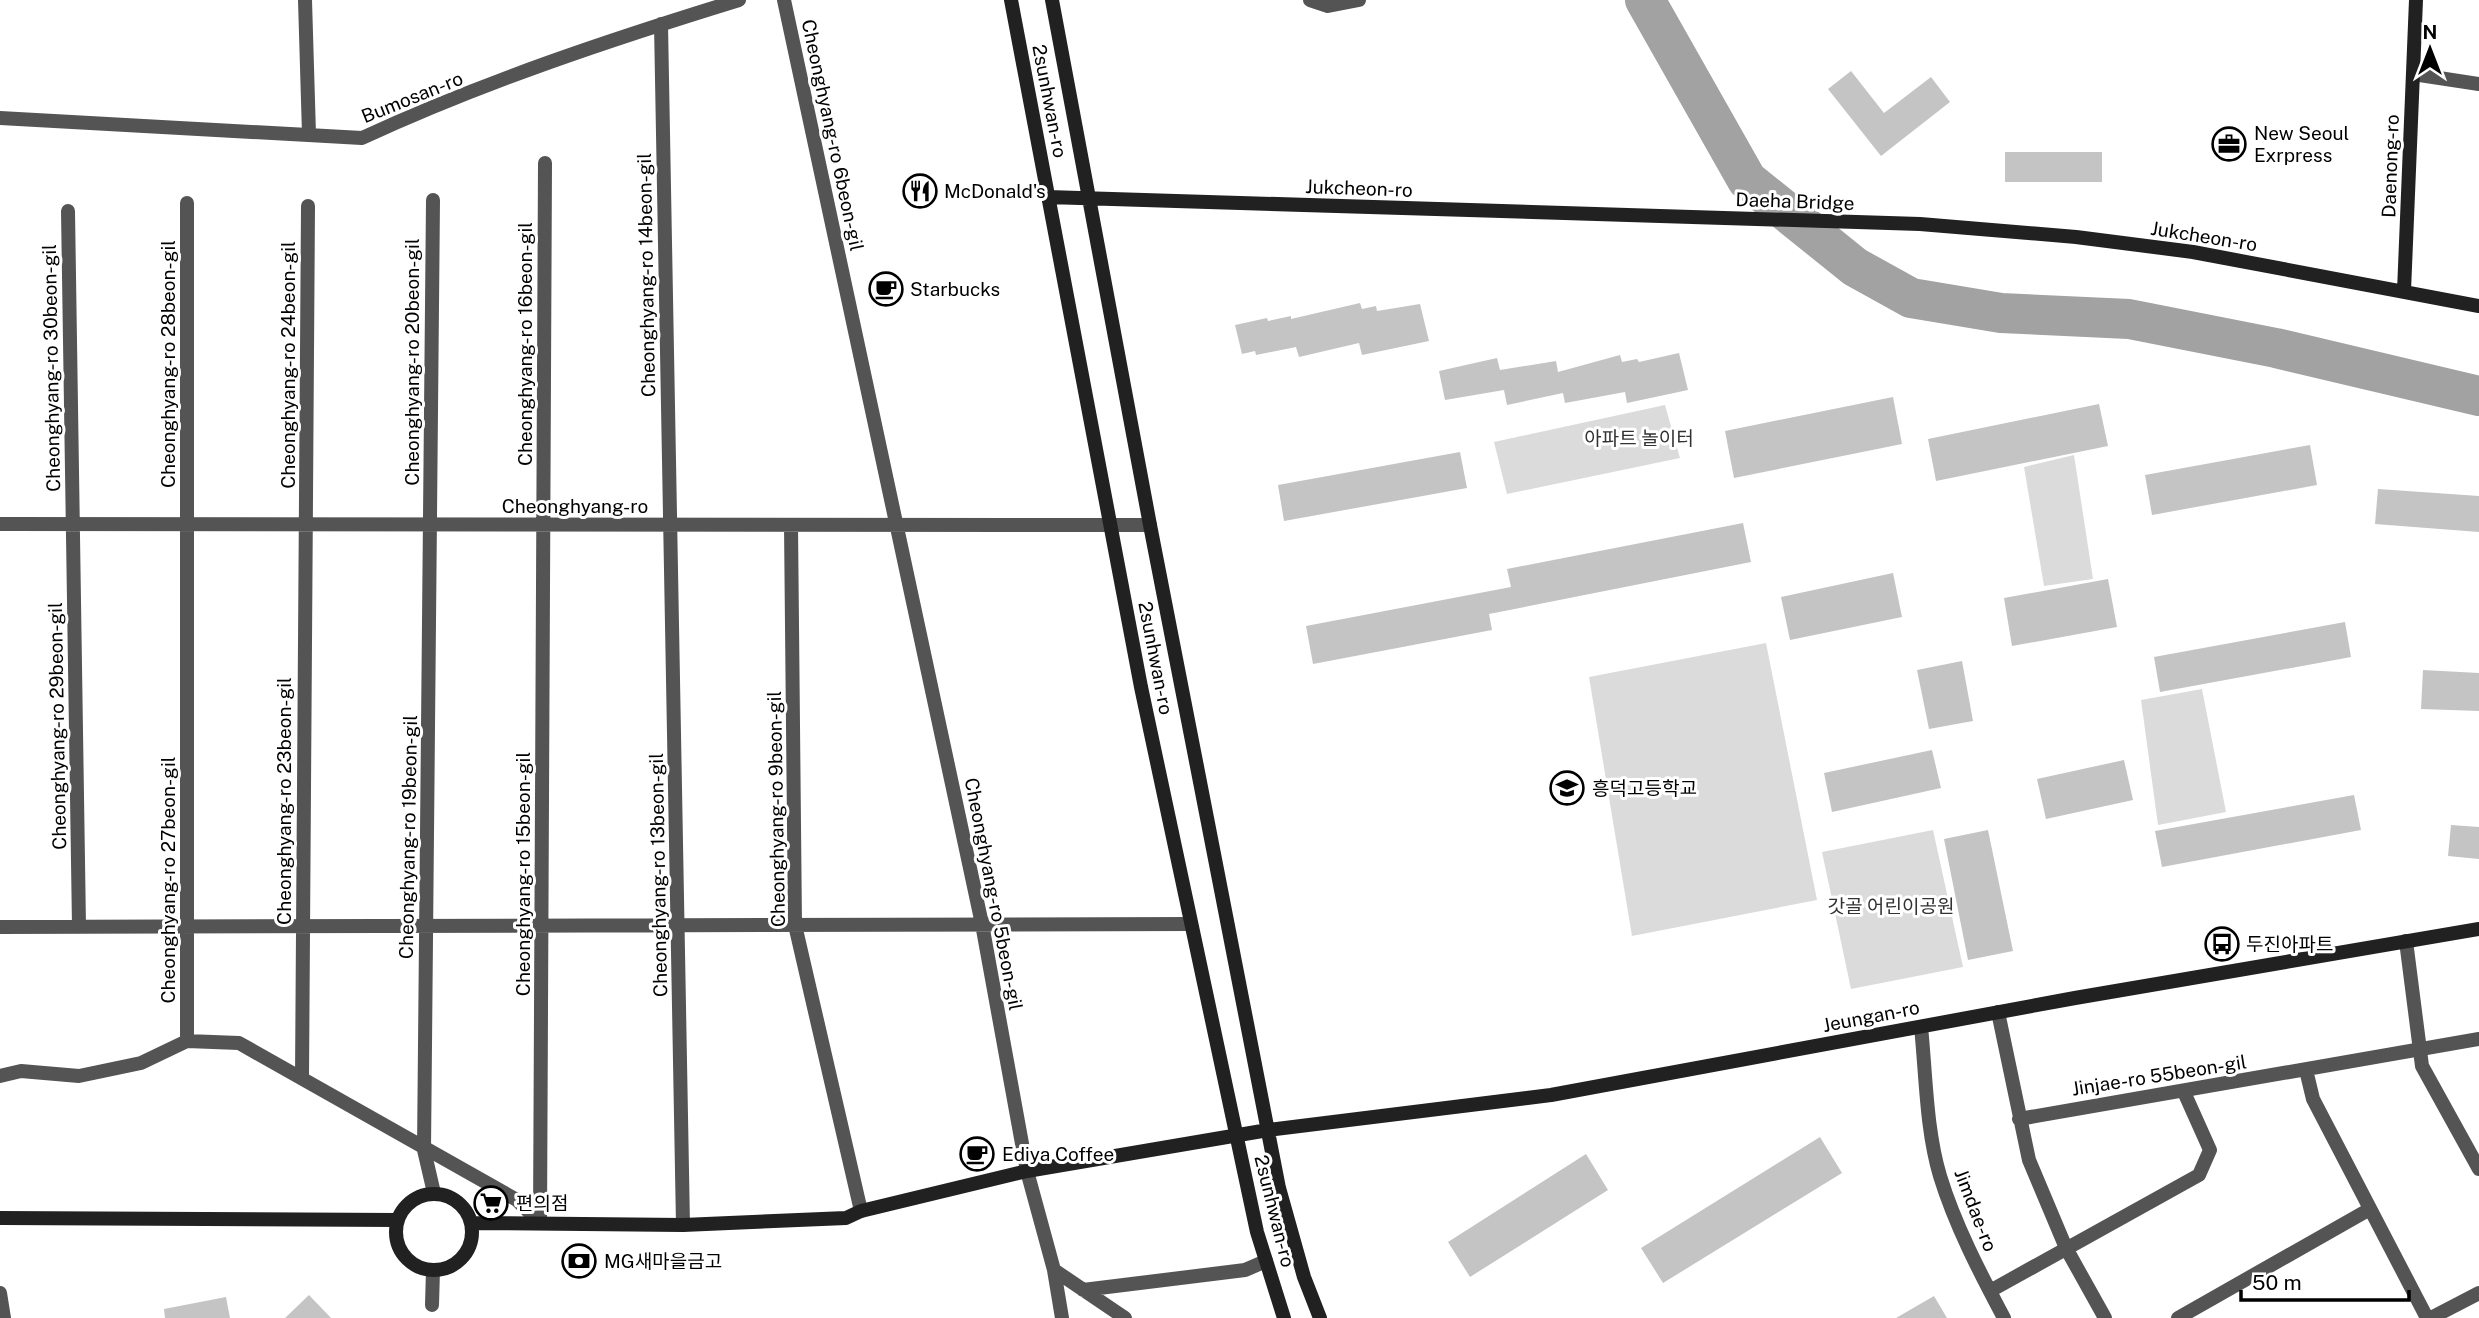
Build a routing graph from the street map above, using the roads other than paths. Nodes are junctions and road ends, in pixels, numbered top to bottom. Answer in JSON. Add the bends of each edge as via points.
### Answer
{"nodes":[{"id":1,"x":305,"y":0,"type":"edge"},
{"id":2,"x":739,"y":0,"type":"edge"},
{"id":3,"x":784,"y":0,"type":"edge"},
{"id":4,"x":1011,"y":0,"type":"edge"},
{"id":5,"x":1052,"y":0,"type":"edge"},
{"id":6,"x":1310,"y":0,"type":"edge"},
{"id":7,"x":1359,"y":0,"type":"edge"},
{"id":8,"x":2416,"y":0,"type":"edge"},
{"id":9,"x":661,"y":24,"type":"junction"},
{"id":10,"x":2413,"y":74,"type":"junction"},
{"id":11,"x":2479,"y":84,"type":"edge"},
{"id":12,"x":0,"y":118,"type":"edge"},
{"id":13,"x":309,"y":134,"type":"junction"},
{"id":14,"x":545,"y":163,"type":"dead end"},
{"id":15,"x":1048,"y":197,"type":"junction"},
{"id":16,"x":1088,"y":198,"type":"junction"},
{"id":17,"x":433,"y":200,"type":"dead end"},
{"id":18,"x":187,"y":203,"type":"dead end"},
{"id":19,"x":308,"y":206,"type":"dead end"},
{"id":20,"x":68,"y":211,"type":"dead end"},
{"id":21,"x":1668,"y":216,"type":"joint"},
{"id":22,"x":1920,"y":224,"type":"joint"},
{"id":23,"x":2404,"y":291,"type":"junction"},
{"id":24,"x":2479,"y":306,"type":"edge"},
{"id":25,"x":0,"y":524,"type":"edge"},
{"id":26,"x":73,"y":524,"type":"junction"},
{"id":27,"x":187,"y":525,"type":"junction"},
{"id":28,"x":306,"y":525,"type":"junction"},
{"id":29,"x":430,"y":525,"type":"junction"},
{"id":30,"x":544,"y":525,"type":"junction"},
{"id":31,"x":670,"y":525,"type":"junction"},
{"id":32,"x":791,"y":525,"type":"junction"},
{"id":33,"x":899,"y":525,"type":"junction"},
{"id":34,"x":1111,"y":525,"type":"junction"},
{"id":35,"x":1150,"y":525,"type":"junction"},
{"id":36,"x":982,"y":924,"type":"junction"},
{"id":37,"x":1191,"y":924,"type":"junction"},
{"id":38,"x":542,"y":925,"type":"junction"},
{"id":39,"x":678,"y":925,"type":"junction"},
{"id":40,"x":795,"y":925,"type":"junction"},
{"id":41,"x":0,"y":926,"type":"edge"},
{"id":42,"x":79,"y":926,"type":"junction"},
{"id":43,"x":187,"y":926,"type":"junction"},
{"id":44,"x":303,"y":926,"type":"junction"},
{"id":45,"x":426,"y":926,"type":"junction"},
{"id":46,"x":2479,"y":929,"type":"edge"},
{"id":47,"x":2406,"y":941,"type":"junction"},
{"id":48,"x":1998,"y":1012,"type":"junction"},
{"id":49,"x":1921,"y":1027,"type":"junction"},
{"id":50,"x":2479,"y":1039,"type":"edge"},
{"id":51,"x":187,"y":1041,"type":"junction"},
{"id":52,"x":2419,"y":1048,"type":"junction"},
{"id":53,"x":2306,"y":1070,"type":"junction"},
{"id":54,"x":0,"y":1076,"type":"edge"},
{"id":55,"x":302,"y":1078,"type":"junction"},
{"id":56,"x":2185,"y":1092,"type":"junction"},
{"id":57,"x":2019,"y":1119,"type":"junction"},
{"id":58,"x":1268,"y":1130,"type":"junction"},
{"id":59,"x":1236,"y":1135,"type":"junction"},
{"id":60,"x":424,"y":1150,"type":"junction"},
{"id":61,"x":2479,"y":1170,"type":"edge"},
{"id":62,"x":1027,"y":1171,"type":"junction"},
{"id":63,"x":434,"y":1193,"type":"junction"},
{"id":64,"x":2370,"y":1209,"type":"junction"},
{"id":65,"x":861,"y":1211,"type":"junction"},
{"id":66,"x":0,"y":1218,"type":"edge"},
{"id":67,"x":397,"y":1220,"type":"junction"},
{"id":68,"x":471,"y":1223,"type":"junction"},
{"id":69,"x":540,"y":1223,"type":"junction"},
{"id":70,"x":683,"y":1225,"type":"junction"},
{"id":71,"x":2066,"y":1248,"type":"junction"},
{"id":72,"x":1266,"y":1261,"type":"junction"},
{"id":73,"x":433,"y":1270,"type":"junction"},
{"id":74,"x":1054,"y":1270,"type":"junction"},
{"id":75,"x":1083,"y":1290,"type":"junction"},
{"id":76,"x":1990,"y":1292,"type":"junction"},
{"id":77,"x":0,"y":1293,"type":"edge"},
{"id":78,"x":2479,"y":1293,"type":"edge"},
{"id":79,"x":432,"y":1305,"type":"dead end"},
{"id":80,"x":4,"y":1318,"type":"edge"},
{"id":81,"x":1062,"y":1318,"type":"edge"},
{"id":82,"x":1125,"y":1318,"type":"edge"},
{"id":83,"x":1284,"y":1318,"type":"edge"},
{"id":84,"x":1320,"y":1318,"type":"edge"},
{"id":85,"x":2004,"y":1318,"type":"edge"},
{"id":86,"x":2105,"y":1318,"type":"edge"},
{"id":87,"x":2178,"y":1318,"type":"edge"},
{"id":88,"x":2429,"y":1318,"type":"edge"}],
"edges":[{"from":1,"to":13,"type":"street"},
{"from":2,"to":9,"type":"street","name":"Bumosan-ro"},
{"from":3,"to":33,"type":"street","name":"Cheonghyang-ro 6beon-gil"},
{"from":4,"to":15,"type":"street","name":"2sunhwan-ro"},
{"from":5,"to":16,"type":"street","name":"2sunhwan-ro"},
{"from":6,"to":7,"type":"street","via":[[1328,6]]},
{"from":8,"to":10,"type":"street","name":"Daenong-ro"},
{"from":9,"to":13,"type":"street","name":"Bumosan-ro","via":[[362,138]]},
{"from":9,"to":31,"type":"street","name":"Cheonghyang-ro 14beon-gil"},
{"from":10,"to":11,"type":"street"},
{"from":10,"to":23,"type":"street","name":"Daenong-ro"},
{"from":12,"to":13,"type":"street","name":"Bumosan-ro"},
{"from":14,"to":30,"type":"street","name":"Cheonghyang-ro 16beon-gil"},
{"from":15,"to":16,"type":"street","name":"Jukcheon-ro"},
{"from":15,"to":34,"type":"street","name":"2sunhwan-ro"},
{"from":16,"to":21,"type":"street","name":"Jukcheon-ro"},
{"from":16,"to":35,"type":"street","name":"2sunhwan-ro"},
{"from":17,"to":29,"type":"street","name":"Cheonghyang-ro 20beon-gil"},
{"from":18,"to":27,"type":"street","name":"Cheonghyang-ro 28beon-gil"},
{"from":19,"to":28,"type":"street","name":"Cheonghyang-ro 24beon-gil"},
{"from":20,"to":26,"type":"street","name":"Cheonghyang-ro 30beon-gil"},
{"from":21,"to":22,"type":"street","name":"Daeha Bridge"},
{"from":22,"to":23,"type":"street","name":"Jukcheon-ro","via":[[2193,252]]},
{"from":23,"to":24,"type":"street","name":"Jukcheon-ro"},
{"from":25,"to":26,"type":"street","name":"Cheonghyang-ro"},
{"from":26,"to":27,"type":"street","name":"Cheonghyang-ro"},
{"from":26,"to":42,"type":"street","name":"Cheonghyang-ro 29beon-gil"},
{"from":27,"to":28,"type":"street","name":"Cheonghyang-ro"},
{"from":27,"to":43,"type":"street","name":"Cheonghyang-ro 27beon-gil"},
{"from":28,"to":29,"type":"street","name":"Cheonghyang-ro"},
{"from":28,"to":44,"type":"street","name":"Cheonghyang-ro 23beon-gil"},
{"from":29,"to":30,"type":"street","name":"Cheonghyang-ro"},
{"from":29,"to":45,"type":"street","name":"Cheonghyang-ro 19beon-gil"},
{"from":30,"to":31,"type":"street","name":"Cheonghyang-ro"},
{"from":30,"to":38,"type":"street","name":"Cheonghyang-ro 15beon-gil"},
{"from":31,"to":32,"type":"street","name":"Cheonghyang-ro"},
{"from":31,"to":39,"type":"street","name":"Cheonghyang-ro 13beon-gil"},
{"from":32,"to":33,"type":"street","name":"Cheonghyang-ro"},
{"from":32,"to":40,"type":"street","name":"Cheonghyang-ro 9beon-gil"},
{"from":33,"to":34,"type":"street","name":"Cheonghyang-ro"},
{"from":33,"to":36,"type":"street","name":"Cheonghyang-ro 5beon-gil"},
{"from":34,"to":35,"type":"street","name":"Cheonghyang-ro"},
{"from":34,"to":37,"type":"street","name":"2sunhwan-ro"},
{"from":35,"to":58,"type":"street","name":"2sunhwan-ro"},
{"from":36,"to":37,"type":"street"},
{"from":36,"to":40,"type":"street"},
{"from":36,"to":62,"type":"street","name":"Cheonghyang-ro 5beon-gil"},
{"from":37,"to":59,"type":"street","name":"2sunhwan-ro"},
{"from":38,"to":39,"type":"street"},
{"from":38,"to":45,"type":"street"},
{"from":38,"to":69,"type":"street","name":"Cheonghyang-ro 15beon-gil"},
{"from":39,"to":40,"type":"street"},
{"from":39,"to":70,"type":"street","name":"Cheonghyang-ro 13beon-gil"},
{"from":40,"to":65,"type":"street","name":"Cheonghyang-ro 9beon-gil"},
{"from":41,"to":42,"type":"street"},
{"from":42,"to":43,"type":"street"},
{"from":43,"to":44,"type":"street"},
{"from":43,"to":51,"type":"street","name":"Cheonghyang-ro 27beon-gil"},
{"from":44,"to":45,"type":"street"},
{"from":44,"to":55,"type":"street","name":"Cheonghyang-ro 23beon-gil"},
{"from":45,"to":60,"type":"street","name":"Cheonghyang-ro 19beon-gil"},
{"from":46,"to":47,"type":"street","name":"Jeungan-ro"},
{"from":47,"to":48,"type":"street","name":"Jeungan-ro"},
{"from":47,"to":52,"type":"street"},
{"from":48,"to":49,"type":"street","name":"Jeungan-ro"},
{"from":48,"to":57,"type":"street"},
{"from":49,"to":58,"type":"street","name":"Jeungan-ro","via":[[1551,1095]]},
{"from":49,"to":76,"type":"street","name":"Jimdae-ro","via":[[1940,1175]]},
{"from":50,"to":52,"type":"street","name":"Jinjae-ro 55beon-gil"},
{"from":51,"to":54,"type":"street","via":[[141,1063],[79,1076],[21,1071]]},
{"from":51,"to":55,"type":"street","via":[[239,1043]]},
{"from":52,"to":53,"type":"street","name":"Jinjae-ro 55beon-gil"},
{"from":52,"to":61,"type":"street","via":[[2422,1066]]},
{"from":53,"to":56,"type":"street","name":"Jinjae-ro 55beon-gil"},
{"from":53,"to":64,"type":"street","via":[[2313,1099]]},
{"from":55,"to":60,"type":"street"},
{"from":56,"to":57,"type":"street","name":"Jinjae-ro 55beon-gil"},
{"from":56,"to":71,"type":"street","via":[[2210,1150],[2199,1175]]},
{"from":57,"to":71,"type":"street","via":[[2029,1160]]},
{"from":58,"to":59,"type":"street","name":"Jeungan-ro"},
{"from":58,"to":84,"type":"street","name":"2sunhwan-ro","via":[[1304,1277]]},
{"from":59,"to":62,"type":"street","name":"Jeungan-ro"},
{"from":59,"to":72,"type":"street","name":"2sunhwan-ro"},
{"from":60,"to":63,"type":"street","name":"Cheonghyang-ro 19beon-gil"},
{"from":60,"to":69,"type":"street","via":[[517,1200]]},
{"from":62,"to":65,"type":"street","name":"Jeungan-ro"},
{"from":62,"to":74,"type":"street","name":"Cheonghyang-ro 5beon-gil"},
{"from":63,"to":67,"type":"street","via":[[406,1204]]},
{"from":63,"to":68,"type":"street","via":[[454,1199]]},
{"from":64,"to":87,"type":"street"},
{"from":64,"to":88,"type":"street"},
{"from":65,"to":70,"type":"street","name":"Jeungan-ro","via":[[846,1218]]},
{"from":66,"to":67,"type":"street"},
{"from":67,"to":73,"type":"street","via":[[401,1252],[420,1268]]},
{"from":68,"to":69,"type":"street","name":"Jeungan-ro"},
{"from":68,"to":73,"type":"street","via":[[466,1254],[457,1263]]},
{"from":69,"to":70,"type":"street","name":"Jeungan-ro"},
{"from":71,"to":76,"type":"street"},
{"from":71,"to":86,"type":"street"},
{"from":72,"to":75,"type":"street","via":[[1245,1270]]},
{"from":72,"to":83,"type":"street","name":"2sunhwan-ro"},
{"from":73,"to":79,"type":"street"},
{"from":74,"to":75,"type":"street"},
{"from":74,"to":81,"type":"street","name":"Cheonghyang-ro 5beon-gil"},
{"from":75,"to":82,"type":"street"},
{"from":76,"to":85,"type":"street","name":"Jimdae-ro"},
{"from":77,"to":80,"type":"street"},
{"from":78,"to":88,"type":"street"}]}
